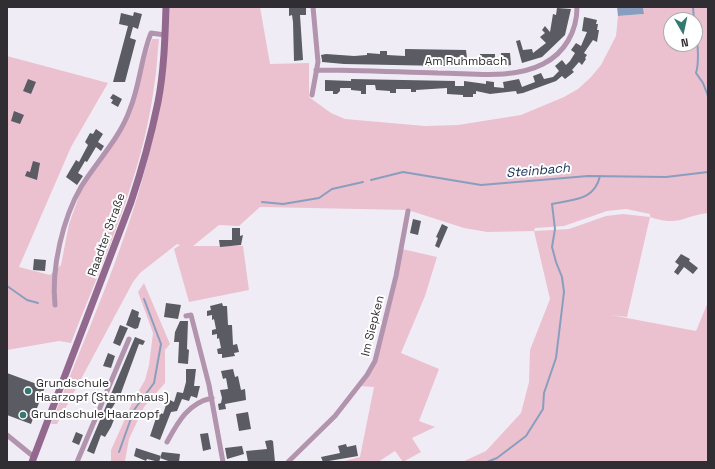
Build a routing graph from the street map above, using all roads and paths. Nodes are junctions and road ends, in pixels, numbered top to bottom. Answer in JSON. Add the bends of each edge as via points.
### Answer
{"nodes":[{"id":1,"x":166,"y":7,"type":"edge"},
{"id":2,"x":313,"y":7,"type":"edge"},
{"id":3,"x":578,"y":7,"type":"edge"},
{"id":4,"x":165,"y":35,"type":"junction"},
{"id":5,"x":316,"y":70,"type":"junction"},
{"id":6,"x":312,"y":95,"type":"dead end"},
{"id":7,"x":408,"y":211,"type":"dead end"},
{"id":8,"x":55,"y":305,"type":"dead end"},
{"id":9,"x":186,"y":316,"type":"dead end"},
{"id":10,"x":129,"y":339,"type":"dead end"},
{"id":11,"x":212,"y":398,"type":"junction"},
{"id":12,"x":7,"y":435,"type":"edge"},
{"id":13,"x":167,"y":442,"type":"dead end"},
{"id":14,"x":33,"y":459,"type":"edge"},
{"id":15,"x":77,"y":462,"type":"edge"},
{"id":16,"x":223,"y":462,"type":"edge"},
{"id":17,"x":288,"y":462,"type":"edge"}],
"edges":[{"from":1,"to":4,"type":"main road","name":"Raadter Straße"},
{"from":2,"to":5,"type":"street","via":[[318,62]]},
{"from":3,"to":5,"type":"street","name":"Am Ruhmbach","via":[[576,24],[565,46],[551,60],[524,70],[485,74]]},
{"from":4,"to":8,"type":"street","via":[[151,33],[131,109],[122,128],[81,188],[65,224],[58,254]]},
{"from":4,"to":14,"type":"main road","name":"Raadter Straße","via":[[158,101],[134,195]]},
{"from":5,"to":6,"type":"street"},
{"from":7,"to":17,"type":"street","name":"Im Siepken","via":[[396,276],[375,361],[335,416]]},
{"from":9,"to":11,"type":"street","via":[[191,315]]},
{"from":10,"to":15,"type":"street"},
{"from":11,"to":13,"type":"street","via":[[190,407]]},
{"from":11,"to":16,"type":"street"},
{"from":12,"to":14,"type":"street"}]}
